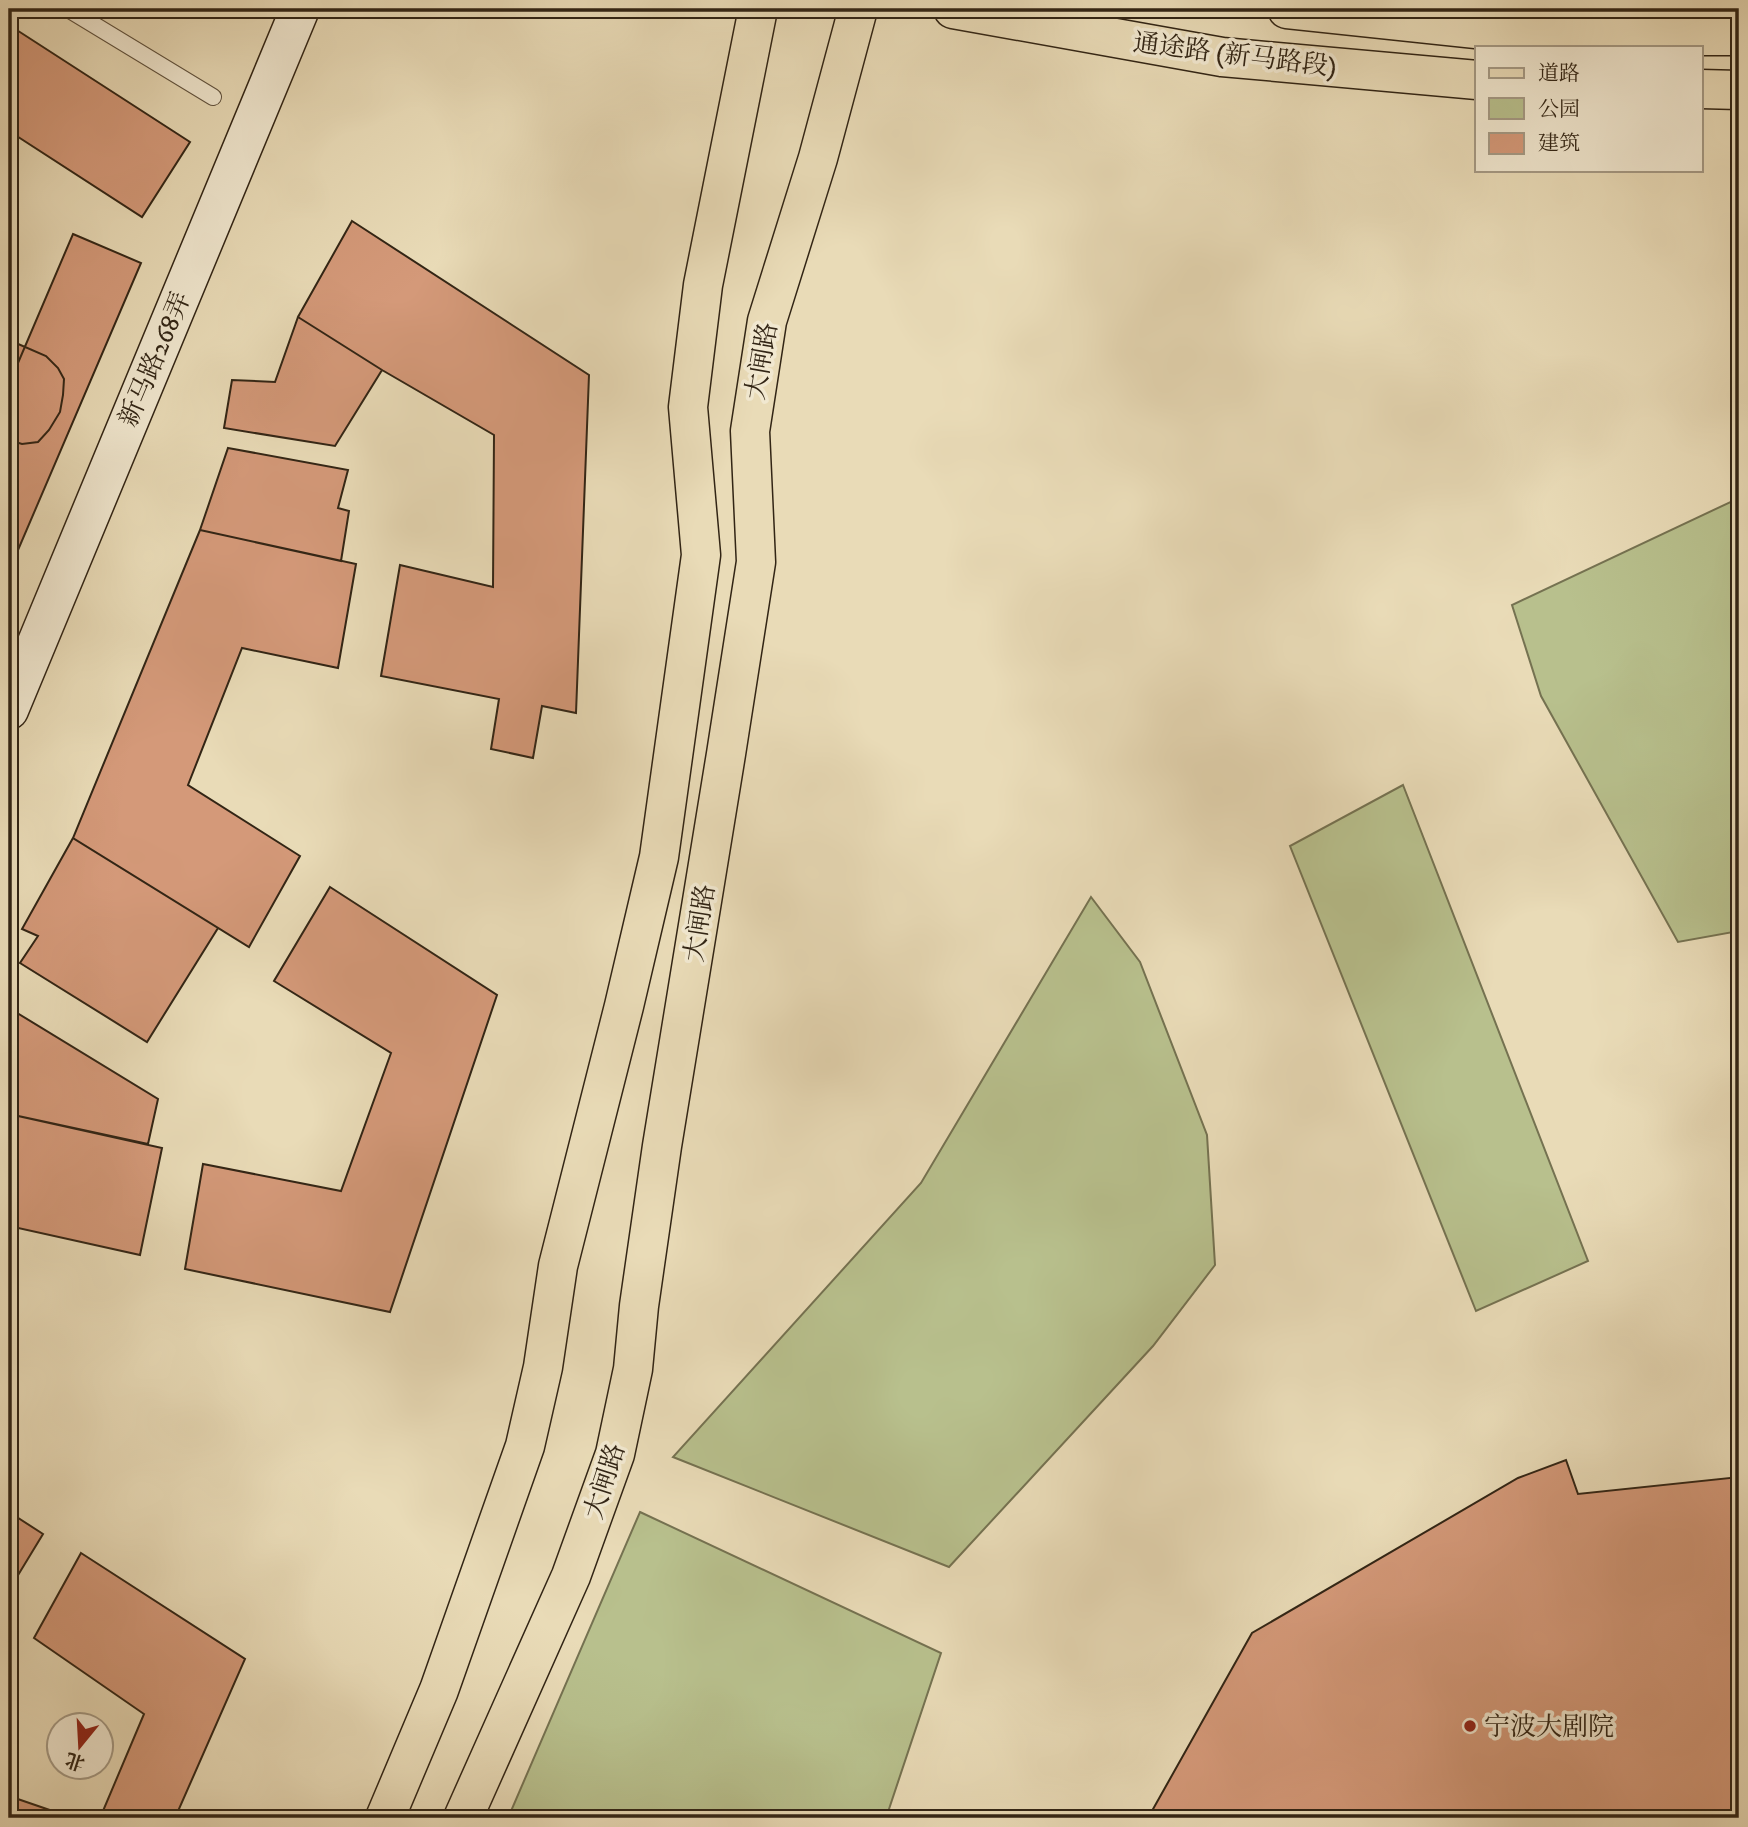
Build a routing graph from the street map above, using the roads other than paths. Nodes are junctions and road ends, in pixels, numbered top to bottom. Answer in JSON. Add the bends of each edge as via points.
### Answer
{"nodes":[{"id":1,"x":68,"y":9,"type":"edge"},
{"id":2,"x":300,"y":9,"type":"edge"},
{"id":3,"x":758,"y":9,"type":"edge"},
{"id":4,"x":858,"y":9,"type":"edge"},
{"id":5,"x":953,"y":9,"type":"edge"},
{"id":6,"x":1287,"y":9,"type":"edge"},
{"id":7,"x":1739,"y":36,"type":"edge"},
{"id":8,"x":1475,"y":80,"type":"edge"},
{"id":9,"x":1702,"y":89,"type":"edge"},
{"id":10,"x":1739,"y":90,"type":"edge"},
{"id":11,"x":213,"y":97,"type":"dead end"},
{"id":12,"x":9,"y":710,"type":"edge"},
{"id":13,"x":385,"y":1818,"type":"edge"},
{"id":14,"x":463,"y":1818,"type":"edge"}],
"edges":[{"from":1,"to":11,"type":"lane"},
{"from":2,"to":12,"type":"street","name":"新马路268弄"},
{"from":3,"to":13,"type":"main road","name":"大闸路","via":[[703,285],[688,407],[701,555],[659,857],[558,1266],[525,1446],[439,1690]]},
{"from":4,"to":14,"type":"main road","name":"大闸路","via":[[767,321],[750,431],[755,562],[662,1146],[633,1369],[615,1454],[571,1576]]},
{"from":5,"to":8,"type":"main road","name":"通途路 (新马路段)","via":[[1222,57]]},
{"from":6,"to":7,"type":"main road","name":"通途路 (新马路段)","via":[[1540,36]]},
{"from":9,"to":10,"type":"main road"}]}
